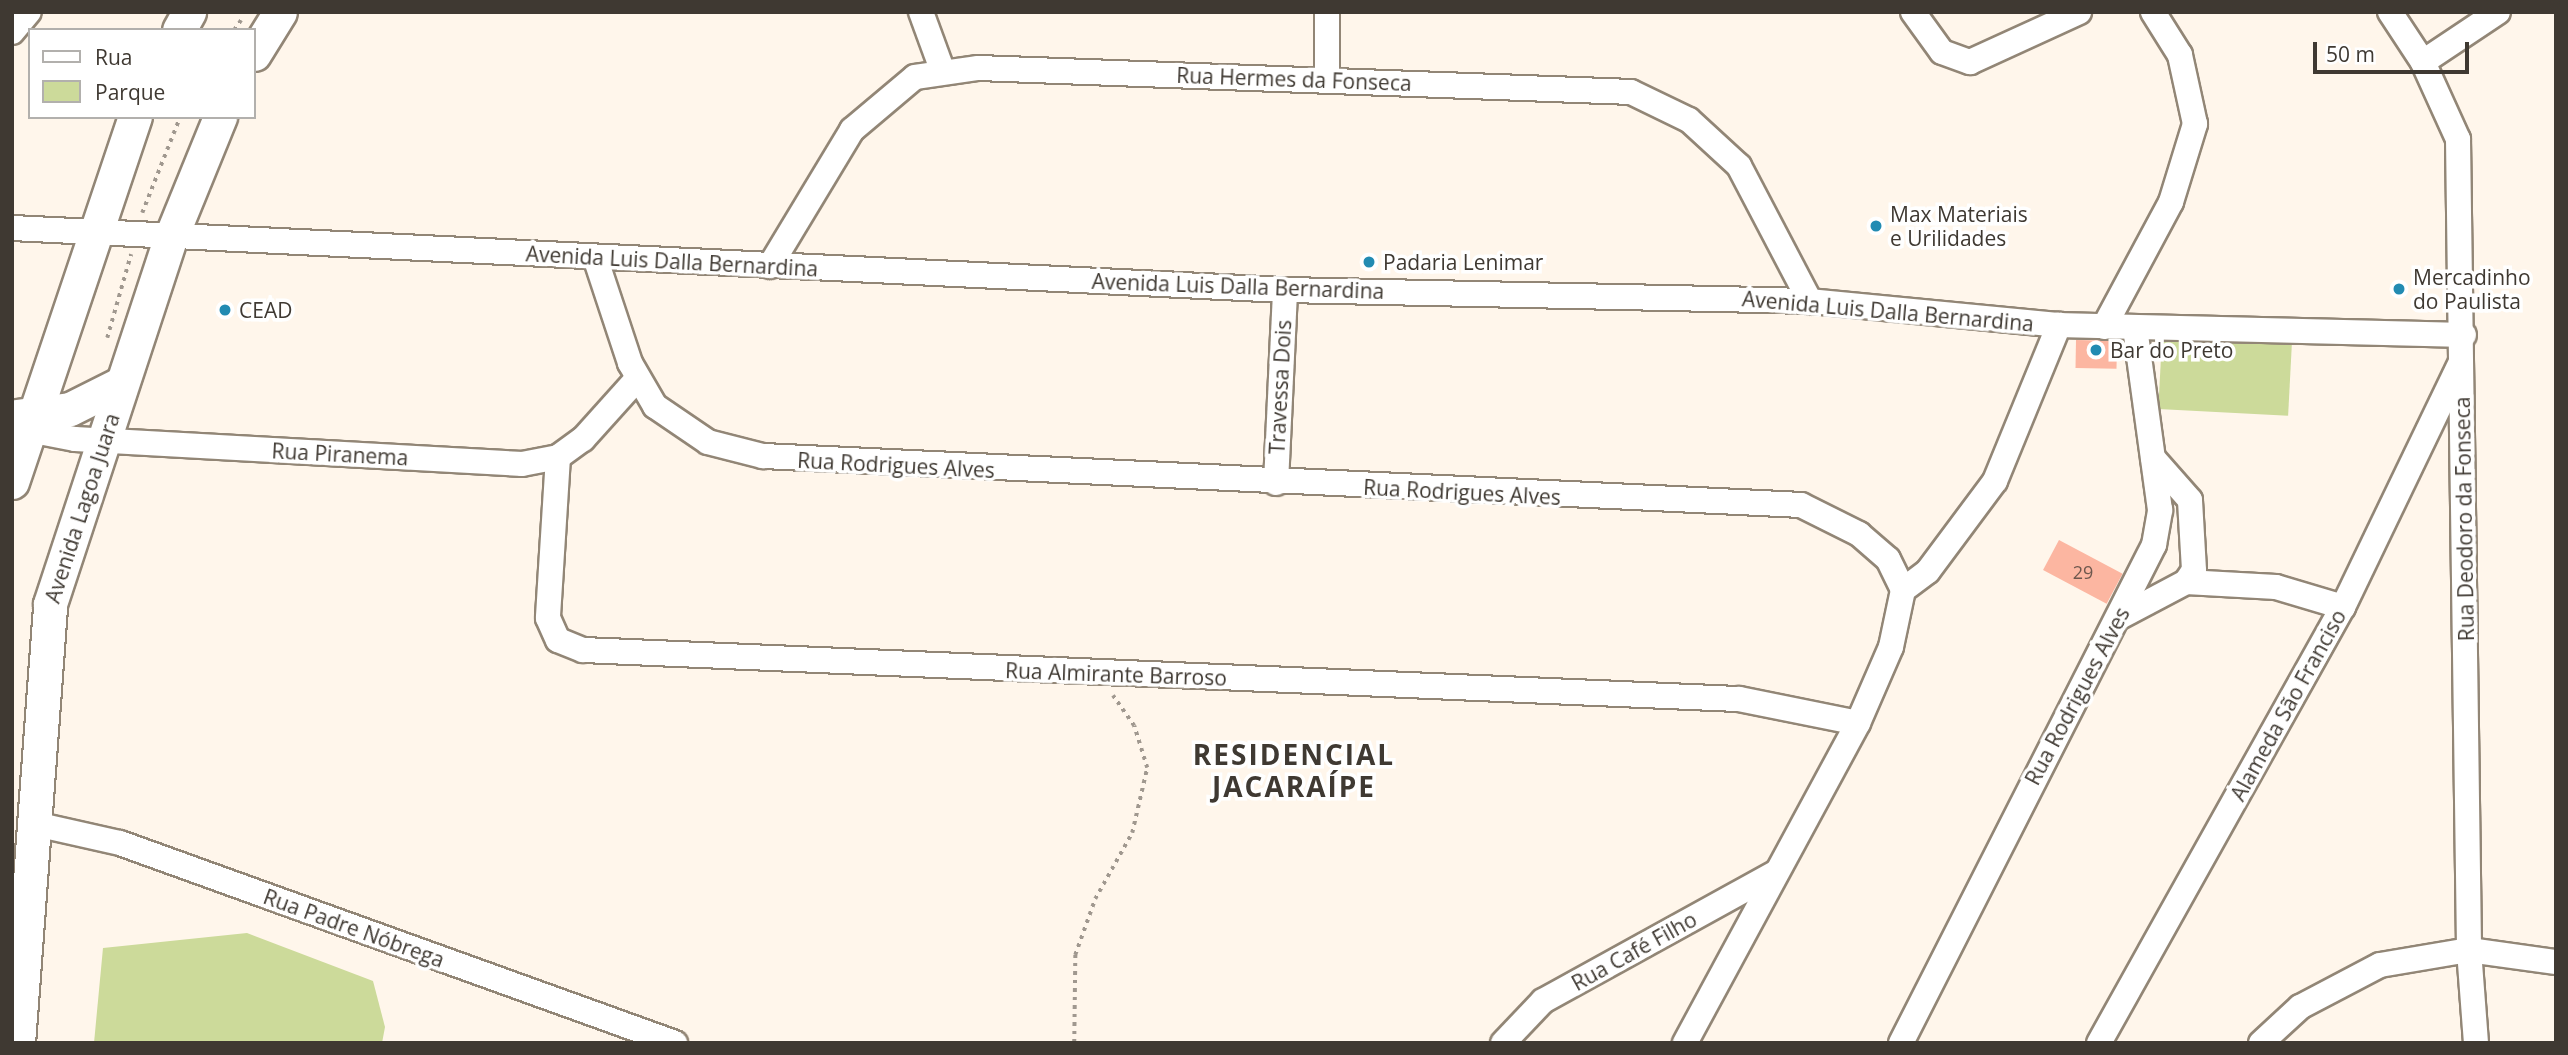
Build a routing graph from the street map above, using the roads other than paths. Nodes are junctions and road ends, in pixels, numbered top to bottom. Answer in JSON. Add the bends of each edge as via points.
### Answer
{"nodes":[{"id":1,"x":189,"y":12,"type":"edge"},
{"id":2,"x":280,"y":12,"type":"edge"},
{"id":3,"x":921,"y":12,"type":"edge"},
{"id":4,"x":1327,"y":12,"type":"edge"},
{"id":5,"x":1913,"y":12,"type":"edge"},
{"id":6,"x":2079,"y":12,"type":"edge"},
{"id":7,"x":2153,"y":12,"type":"edge"},
{"id":8,"x":2390,"y":12,"type":"edge"},
{"id":9,"x":2498,"y":12,"type":"edge"},
{"id":10,"x":180,"y":28,"type":"edge"},
{"id":11,"x":256,"y":51,"type":"edge"},
{"id":12,"x":2423,"y":62,"type":"junction"},
{"id":13,"x":943,"y":72,"type":"junction"},
{"id":14,"x":1327,"y":80,"type":"junction"},
{"id":15,"x":134,"y":119,"type":"edge"},
{"id":16,"x":219,"y":119,"type":"edge"},
{"id":17,"x":12,"y":228,"type":"edge"},
{"id":18,"x":93,"y":236,"type":"junction"},
{"id":19,"x":171,"y":237,"type":"junction"},
{"id":20,"x":595,"y":257,"type":"junction"},
{"id":21,"x":769,"y":266,"type":"junction"},
{"id":22,"x":1284,"y":290,"type":"junction"},
{"id":23,"x":1810,"y":301,"type":"junction"},
{"id":24,"x":2059,"y":325,"type":"junction"},
{"id":25,"x":2104,"y":327,"type":"junction"},
{"id":26,"x":2135,"y":328,"type":"junction"},
{"id":27,"x":2464,"y":335,"type":"junction"},
{"id":28,"x":2462,"y":360,"type":"junction"},
{"id":29,"x":637,"y":379,"type":"junction"},
{"id":30,"x":122,"y":383,"type":"junction"},
{"id":31,"x":23,"y":423,"type":"edge"},
{"id":32,"x":102,"y":441,"type":"junction"},
{"id":33,"x":558,"y":457,"type":"junction"},
{"id":34,"x":2153,"y":458,"type":"junction"},
{"id":35,"x":12,"y":482,"type":"edge"},
{"id":36,"x":1276,"y":483,"type":"junction"},
{"id":37,"x":2186,"y":582,"type":"junction"},
{"id":38,"x":1903,"y":590,"type":"junction"},
{"id":39,"x":2343,"y":607,"type":"junction"},
{"id":40,"x":2119,"y":618,"type":"junction"},
{"id":41,"x":1858,"y":723,"type":"junction"},
{"id":42,"x":32,"y":822,"type":"junction"},
{"id":43,"x":1775,"y":873,"type":"junction"},
{"id":44,"x":2469,"y":950,"type":"junction"},
{"id":45,"x":2556,"y":962,"type":"edge"},
{"id":46,"x":634,"y":1030,"type":"junction"},
{"id":47,"x":18,"y":1043,"type":"edge"},
{"id":48,"x":610,"y":1043,"type":"edge"},
{"id":49,"x":675,"y":1043,"type":"edge"},
{"id":50,"x":1503,"y":1043,"type":"edge"},
{"id":51,"x":1685,"y":1043,"type":"edge"},
{"id":52,"x":1901,"y":1043,"type":"edge"},
{"id":53,"x":2099,"y":1043,"type":"edge"},
{"id":54,"x":2261,"y":1043,"type":"edge"},
{"id":55,"x":2476,"y":1043,"type":"edge"}],
"edges":[{"from":1,"to":10,"type":"main road"},
{"from":2,"to":11,"type":"main road"},
{"from":3,"to":13,"type":"street"},
{"from":4,"to":14,"type":"street"},
{"from":5,"to":6,"type":"street","via":[[1942,52],[1983,61]]},
{"from":7,"to":25,"type":"street","via":[[2180,55],[2195,124],[2171,202]]},
{"from":8,"to":12,"type":"street","name":"Rua Deodoro da Fonseca"},
{"from":9,"to":12,"type":"street"},
{"from":12,"to":27,"type":"street","name":"Rua Deodoro da Fonseca","via":[[2458,139]]},
{"from":13,"to":14,"type":"street","name":"Rua Hermes da Fonseca","via":[[978,68]]},
{"from":13,"to":21,"type":"street","name":"Rua Hermes da Fonseca","via":[[915,77],[852,130]]},
{"from":14,"to":23,"type":"street","name":"Rua Hermes da Fonseca","via":[[1631,92],[1689,120],[1739,166]]},
{"from":15,"to":18,"type":"main road"},
{"from":16,"to":19,"type":"main road","name":"Avenida Lagoa Juara"},
{"from":17,"to":18,"type":"street","name":"Avenida Luis Dalla Bernardina"},
{"from":18,"to":19,"type":"street","name":"Avenida Luis Dalla Bernardina"},
{"from":18,"to":31,"type":"main road"},
{"from":19,"to":20,"type":"street","name":"Avenida Luis Dalla Bernardina"},
{"from":19,"to":30,"type":"main road","name":"Avenida Lagoa Juara"},
{"from":20,"to":21,"type":"street","name":"Avenida Luis Dalla Bernardina"},
{"from":20,"to":29,"type":"street","name":"Rua Rodrigues Alves"},
{"from":21,"to":22,"type":"street","name":"Avenida Luis Dalla Bernardina"},
{"from":22,"to":23,"type":"street","name":"Avenida Luis Dalla Bernardina"},
{"from":22,"to":36,"type":"street","name":"Travessa Dois"},
{"from":23,"to":24,"type":"street","name":"Avenida Luis Dalla Bernardina"},
{"from":24,"to":25,"type":"street","name":"Avenida Luis Dalla Bernardina"},
{"from":24,"to":38,"type":"street","via":[[1995,481],[1928,571]]},
{"from":25,"to":26,"type":"street","name":"Avenida Luis Dalla Bernardina"},
{"from":26,"to":27,"type":"street","name":"Avenida Luis Dalla Bernardina"},
{"from":26,"to":34,"type":"street","name":"Rua Rodrigues Alves"},
{"from":27,"to":28,"type":"street","name":"Rua Deodoro da Fonseca"},
{"from":28,"to":39,"type":"street","name":"Alameda São Franciso"},
{"from":28,"to":44,"type":"street","name":"Rua Deodoro da Fonseca"},
{"from":29,"to":33,"type":"street","name":"Rua Piranema","via":[[583,439]]},
{"from":29,"to":36,"type":"street","name":"Rua Rodrigues Alves","via":[[683,430],[763,456]]},
{"from":30,"to":31,"type":"main road","via":[[89,402]]},
{"from":30,"to":32,"type":"main road","name":"Avenida Lagoa Juara"},
{"from":31,"to":32,"type":"street","name":"Rua Piranema"},
{"from":31,"to":35,"type":"main road"},
{"from":32,"to":33,"type":"street","name":"Rua Piranema","via":[[522,464]]},
{"from":32,"to":42,"type":"main road","name":"Avenida Lagoa Juara","via":[[50,604]]},
{"from":33,"to":41,"type":"street","name":"Rua Almirante Barroso","via":[[548,618],[558,640],[583,650],[1739,699]]},
{"from":34,"to":37,"type":"street","via":[[2190,500],[2194,562]]},
{"from":34,"to":40,"type":"street","name":"Rua Rodrigues Alves","via":[[2160,510],[2154,545]]},
{"from":36,"to":38,"type":"street","name":"Rua Rodrigues Alves","via":[[1801,505],[1859,534],[1888,559]]},
{"from":37,"to":39,"type":"street","via":[[2276,587]]},
{"from":37,"to":40,"type":"street"},
{"from":38,"to":41,"type":"street","via":[[1891,647]]},
{"from":39,"to":53,"type":"street","name":"Alameda São Franciso"},
{"from":40,"to":52,"type":"street","name":"Rua Rodrigues Alves"},
{"from":41,"to":43,"type":"street"},
{"from":42,"to":46,"type":"street","name":"Rua Padre Nóbrega","via":[[120,843]]},
{"from":42,"to":47,"type":"main road","name":"Avenida Lagoa Juara"},
{"from":43,"to":50,"type":"street","name":"Rua Café Filho","via":[[1544,1000]]},
{"from":43,"to":51,"type":"street"},
{"from":44,"to":45,"type":"street"},
{"from":44,"to":54,"type":"street","via":[[2402,959],[2339,983]]},
{"from":44,"to":55,"type":"street","name":"Rua Deodoro da Fonseca"},
{"from":46,"to":48,"type":"street"},
{"from":46,"to":49,"type":"street","name":"Rua Padre Nóbrega"}]}
